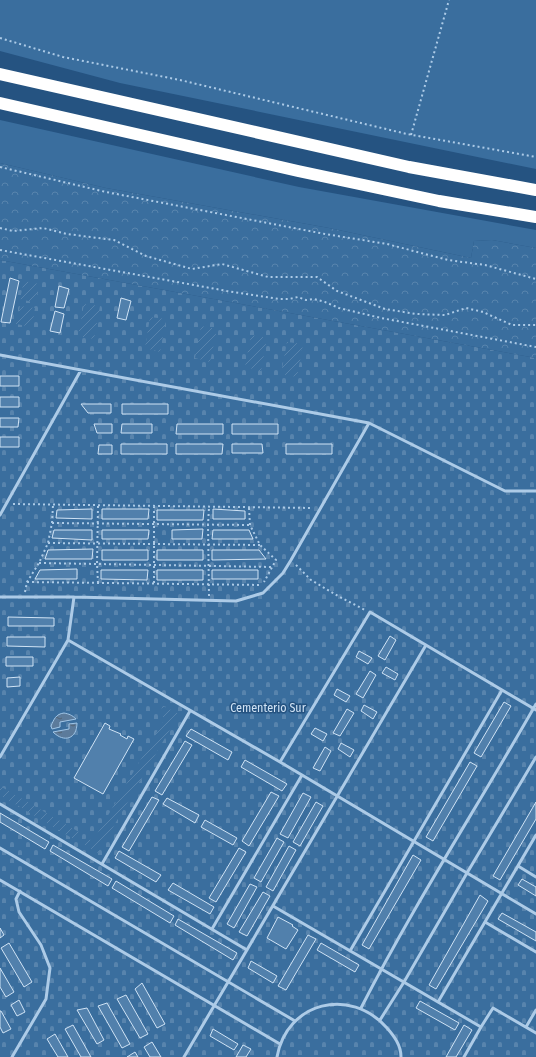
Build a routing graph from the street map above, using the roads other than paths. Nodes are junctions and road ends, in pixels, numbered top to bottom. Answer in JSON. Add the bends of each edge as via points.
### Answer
{"nodes":[{"id":1,"x":0,"y":74,"type":"edge"},
{"id":2,"x":0,"y":103,"type":"edge"},
{"id":3,"x":536,"y":190,"type":"edge"},
{"id":4,"x":536,"y":217,"type":"edge"},
{"id":5,"x":0,"y":355,"type":"edge"},
{"id":6,"x":81,"y":370,"type":"junction"},
{"id":7,"x":369,"y":423,"type":"junction"},
{"id":8,"x":536,"y":491,"type":"edge"},
{"id":9,"x":0,"y":515,"type":"edge"},
{"id":10,"x":0,"y":597,"type":"edge"},
{"id":11,"x":74,"y":598,"type":"junction"},
{"id":12,"x":68,"y":640,"type":"junction"},
{"id":13,"x":426,"y":645,"type":"junction"},
{"id":14,"x":502,"y":690,"type":"junction"},
{"id":15,"x":536,"y":704,"type":"edge"},
{"id":16,"x":535,"y":709,"type":"edge"},
{"id":17,"x":190,"y":710,"type":"junction"},
{"id":18,"x":0,"y":757,"type":"edge"},
{"id":19,"x":536,"y":757,"type":"edge"},
{"id":20,"x":280,"y":762,"type":"junction"},
{"id":21,"x":302,"y":775,"type":"junction"},
{"id":22,"x":338,"y":796,"type":"junction"},
{"id":23,"x":0,"y":804,"type":"edge"},
{"id":24,"x":536,"y":835,"type":"edge"},
{"id":25,"x":414,"y":842,"type":"junction"},
{"id":26,"x":0,"y":848,"type":"edge"},
{"id":27,"x":443,"y":860,"type":"junction"},
{"id":28,"x":102,"y":864,"type":"junction"},
{"id":29,"x":518,"y":866,"type":"junction"},
{"id":30,"x":467,"y":873,"type":"junction"},
{"id":31,"x":536,"y":877,"type":"edge"},
{"id":32,"x":0,"y":880,"type":"edge"},
{"id":33,"x":20,"y":892,"type":"junction"},
{"id":34,"x":502,"y":894,"type":"junction"},
{"id":35,"x":273,"y":906,"type":"junction"},
{"id":36,"x":536,"y":914,"type":"edge"},
{"id":37,"x":485,"y":922,"type":"junction"},
{"id":38,"x":212,"y":929,"type":"junction"},
{"id":39,"x":247,"y":950,"type":"junction"},
{"id":40,"x":350,"y":951,"type":"junction"},
{"id":41,"x":536,"y":952,"type":"edge"},
{"id":42,"x":381,"y":969,"type":"junction"},
{"id":43,"x":229,"y":982,"type":"junction"},
{"id":44,"x":404,"y":982,"type":"junction"},
{"id":45,"x":438,"y":1002,"type":"junction"},
{"id":46,"x":215,"y":1005,"type":"junction"},
{"id":47,"x":361,"y":1008,"type":"junction"},
{"id":48,"x":536,"y":1010,"type":"edge"},
{"id":49,"x":380,"y":1020,"type":"junction"},
{"id":50,"x":295,"y":1021,"type":"junction"},
{"id":51,"x":481,"y":1027,"type":"junction"},
{"id":52,"x":526,"y":1027,"type":"junction"},
{"id":53,"x":536,"y":1033,"type":"edge"},
{"id":54,"x":280,"y":1044,"type":"junction"},
{"id":55,"x":12,"y":1057,"type":"edge"},
{"id":56,"x":184,"y":1057,"type":"edge"},
{"id":57,"x":277,"y":1057,"type":"edge"},
{"id":58,"x":401,"y":1057,"type":"edge"},
{"id":59,"x":464,"y":1057,"type":"edge"}],
"edges":[{"from":1,"to":3,"type":"highway","via":[[409,167]]},
{"from":2,"to":4,"type":"highway","via":[[439,201]]},
{"from":5,"to":6,"type":"lane"},
{"from":6,"to":7,"type":"lane"},
{"from":6,"to":9,"type":"lane"},
{"from":7,"to":8,"type":"lane","via":[[505,491]]},
{"from":7,"to":11,"type":"lane","via":[[283,573],[263,592],[236,601]]},
{"from":10,"to":11,"type":"lane"},
{"from":11,"to":12,"type":"lane"},
{"from":12,"to":17,"type":"lane"},
{"from":12,"to":18,"type":"lane"},
{"from":13,"to":14,"type":"lane"},
{"from":13,"to":20,"type":"lane","via":[[370,612]]},
{"from":13,"to":22,"type":"lane"},
{"from":14,"to":16,"type":"lane"},
{"from":14,"to":25,"type":"lane"},
{"from":15,"to":16,"type":"lane"},
{"from":16,"to":27,"type":"lane"},
{"from":17,"to":20,"type":"lane"},
{"from":17,"to":28,"type":"lane"},
{"from":19,"to":30,"type":"lane"},
{"from":20,"to":21,"type":"lane"},
{"from":21,"to":22,"type":"lane"},
{"from":21,"to":38,"type":"lane"},
{"from":22,"to":25,"type":"lane"},
{"from":22,"to":35,"type":"lane"},
{"from":23,"to":28,"type":"lane"},
{"from":24,"to":29,"type":"lane"},
{"from":25,"to":27,"type":"lane"},
{"from":25,"to":40,"type":"lane"},
{"from":26,"to":43,"type":"lane"},
{"from":27,"to":30,"type":"lane"},
{"from":27,"to":42,"type":"lane"},
{"from":28,"to":38,"type":"lane"},
{"from":29,"to":31,"type":"lane"},
{"from":29,"to":34,"type":"lane"},
{"from":30,"to":34,"type":"lane"},
{"from":30,"to":44,"type":"lane"},
{"from":32,"to":33,"type":"lane"},
{"from":33,"to":46,"type":"lane"},
{"from":33,"to":55,"type":"lane","via":[[16,899],[19,912],[41,944],[50,968],[46,999]]},
{"from":34,"to":36,"type":"lane"},
{"from":34,"to":37,"type":"lane"},
{"from":35,"to":39,"type":"lane"},
{"from":35,"to":40,"type":"lane"},
{"from":37,"to":41,"type":"lane"},
{"from":37,"to":45,"type":"lane"},
{"from":38,"to":39,"type":"lane"},
{"from":39,"to":43,"type":"lane"},
{"from":40,"to":42,"type":"lane"},
{"from":42,"to":44,"type":"lane"},
{"from":42,"to":47,"type":"lane"},
{"from":43,"to":46,"type":"lane"},
{"from":43,"to":50,"type":"lane"},
{"from":44,"to":45,"type":"lane"},
{"from":44,"to":49,"type":"lane"},
{"from":45,"to":51,"type":"lane"},
{"from":46,"to":54,"type":"lane"},
{"from":46,"to":56,"type":"lane"},
{"from":47,"to":49,"type":"lane"},
{"from":47,"to":50,"type":"lane","via":[[342,1004],[321,1006]]},
{"from":48,"to":52,"type":"lane"},
{"from":49,"to":58,"type":"lane","via":[[397,1041]]},
{"from":50,"to":54,"type":"lane"},
{"from":51,"to":52,"type":"lane","via":[[494,1008]]},
{"from":51,"to":59,"type":"lane"},
{"from":52,"to":53,"type":"lane"},
{"from":54,"to":57,"type":"lane"}]}
